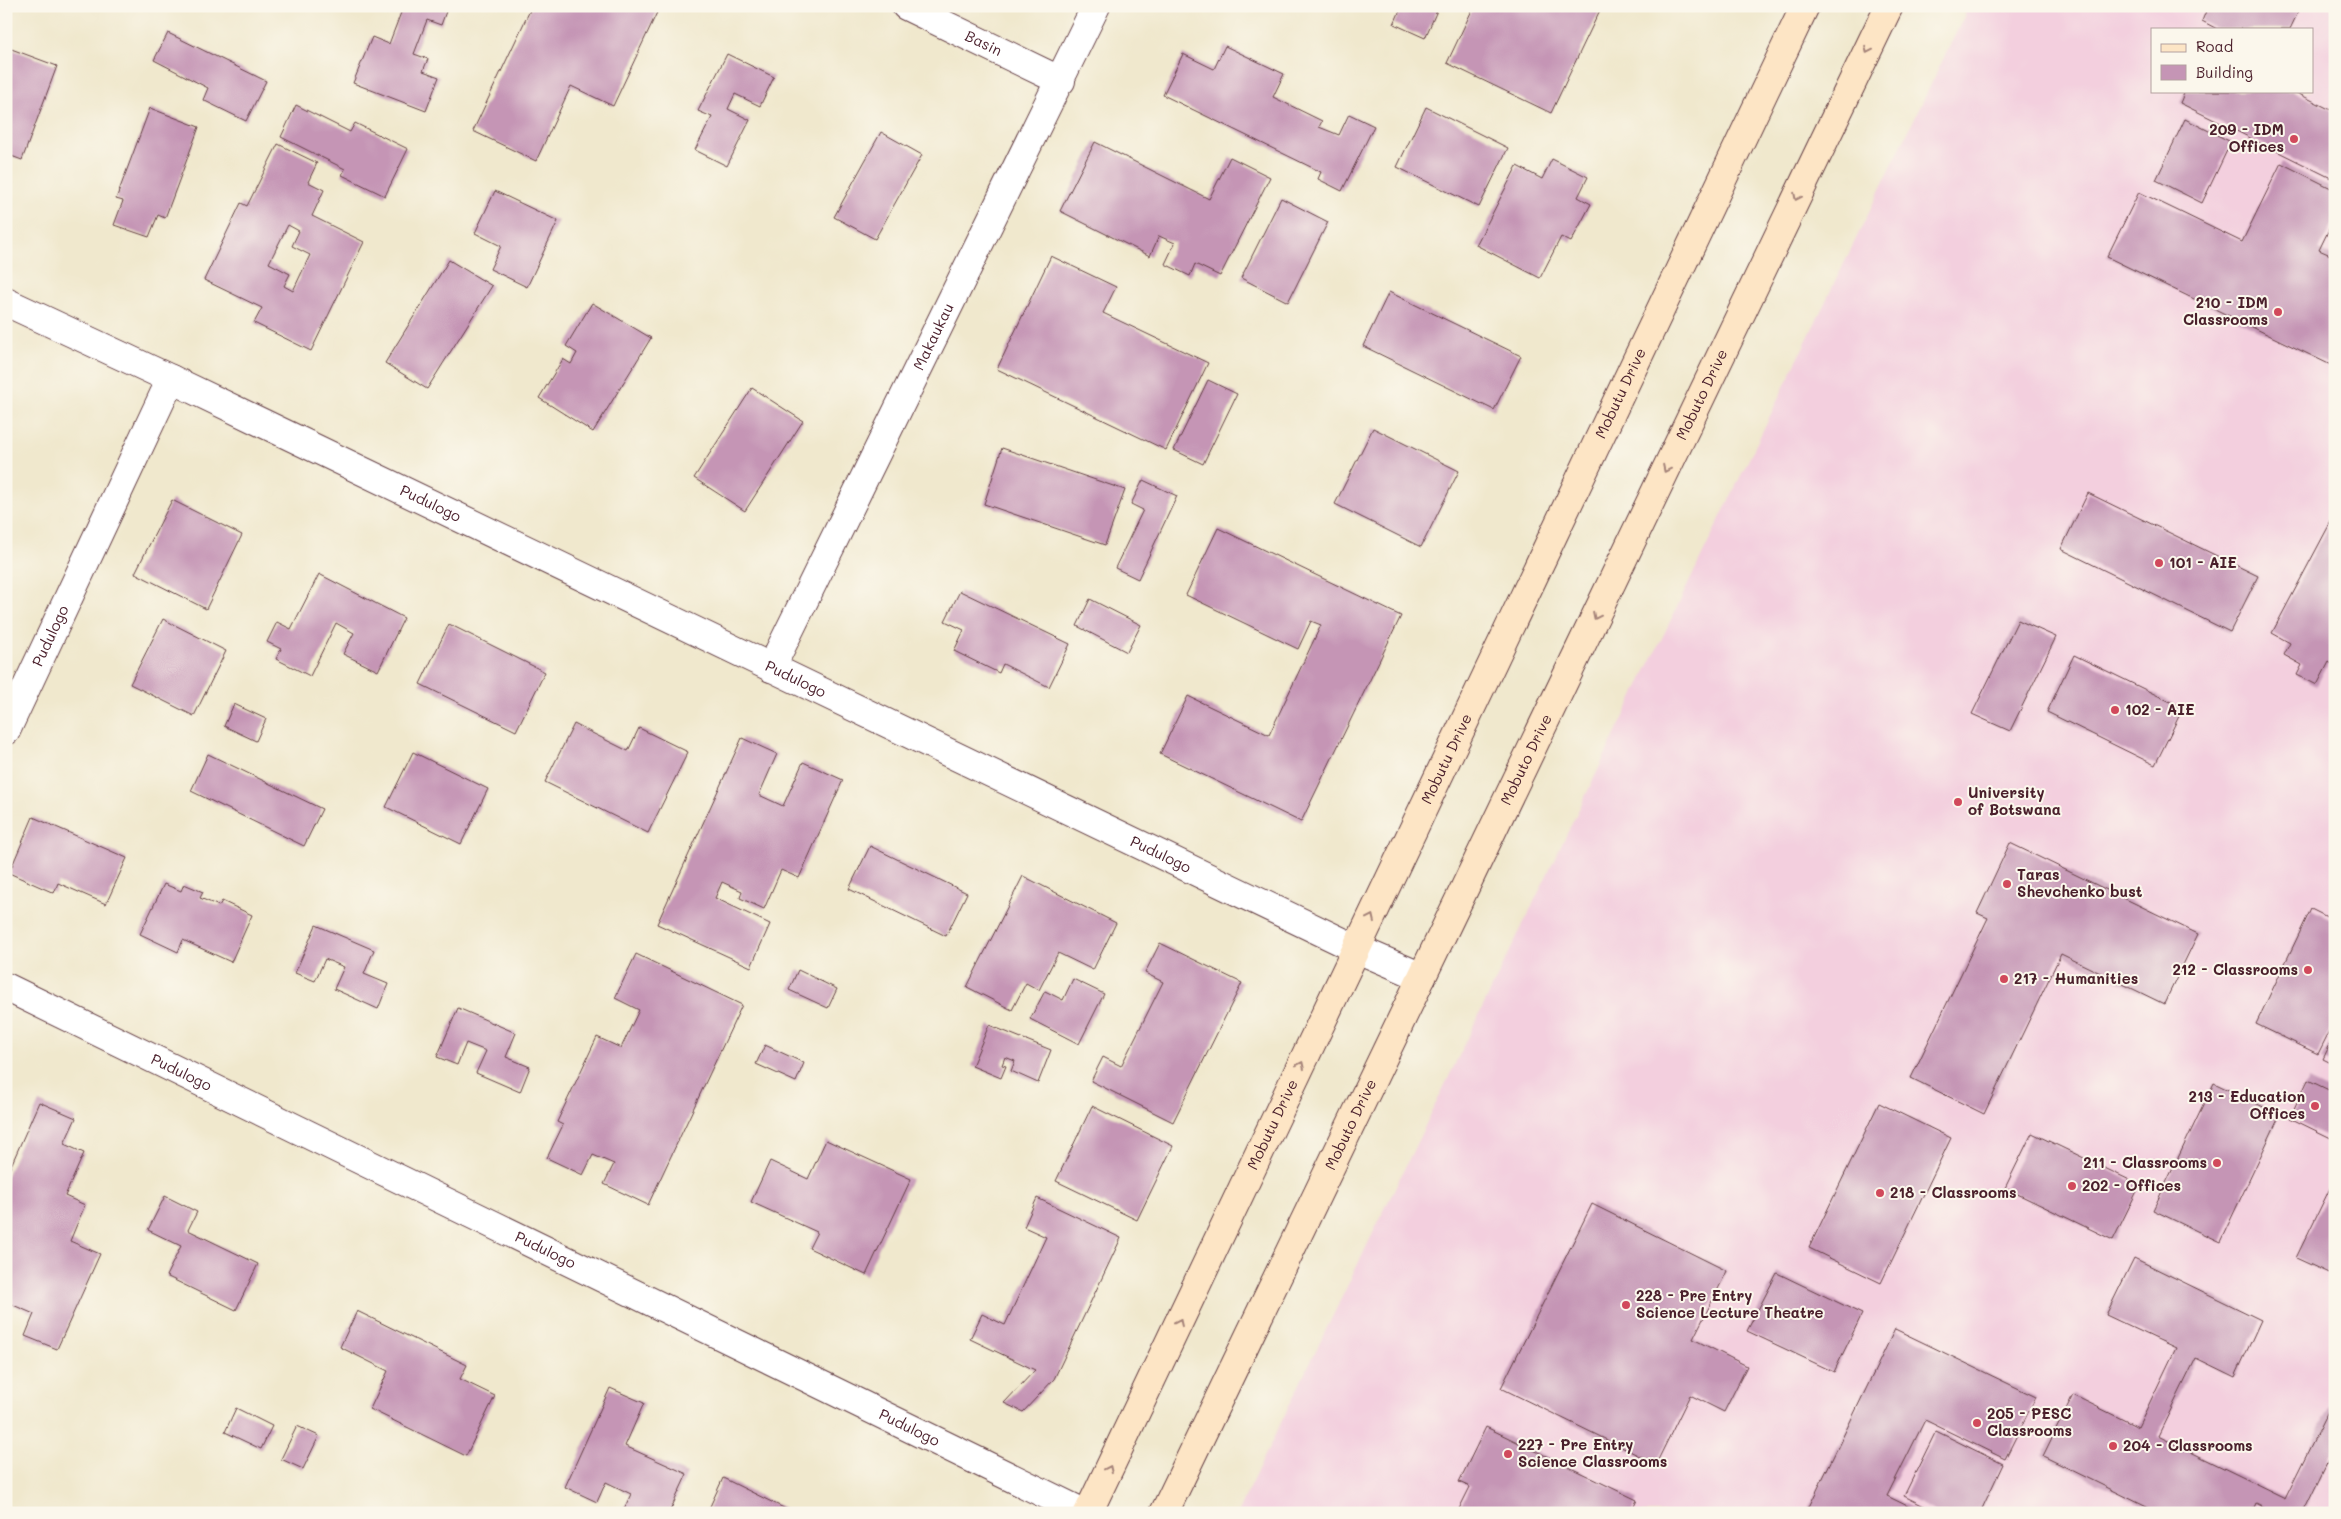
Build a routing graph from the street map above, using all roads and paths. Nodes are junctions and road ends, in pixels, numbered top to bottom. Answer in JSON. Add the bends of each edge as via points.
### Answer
{"nodes":[{"id":1,"x":906,"y":6,"type":"edge"},
{"id":2,"x":1096,"y":6,"type":"edge"},
{"id":3,"x":1805,"y":6,"type":"edge"},
{"id":4,"x":1889,"y":6,"type":"edge"},
{"id":5,"x":1061,"y":81,"type":"junction"},
{"id":6,"x":6,"y":302,"type":"edge"},
{"id":7,"x":171,"y":379,"type":"junction"},
{"id":8,"x":771,"y":668,"type":"junction"},
{"id":9,"x":6,"y":731,"type":"edge"},
{"id":10,"x":1357,"y":949,"type":"junction"},
{"id":11,"x":1422,"y":977,"type":"junction"},
{"id":12,"x":6,"y":987,"type":"edge"},
{"id":13,"x":1086,"y":1513,"type":"edge"},
{"id":14,"x":1164,"y":1513,"type":"edge"}],
"edges":[{"from":1,"to":5,"type":"street","name":"Basin"},
{"from":2,"to":5,"type":"street","name":"Makaukau"},
{"from":10,"to":3,"type":"main road","name":"Mobutu Drive","one_way":true},
{"from":4,"to":11,"type":"main road","name":"Mobuto Drive","one_way":true},
{"from":5,"to":8,"type":"street","name":"Makaukau"},
{"from":6,"to":7,"type":"street","name":"Pudulogo"},
{"from":7,"to":8,"type":"street","name":"Pudulogo"},
{"from":7,"to":9,"type":"street","name":"Pudulogo"},
{"from":8,"to":10,"type":"street","name":"Pudulogo"},
{"from":10,"to":11,"type":"street","name":"Pudulogo"},
{"from":13,"to":10,"type":"main road","name":"Mobutu Drive","one_way":true},
{"from":11,"to":14,"type":"main road","name":"Mobuto Drive"},
{"from":12,"to":13,"type":"street","name":"Pudulogo"}]}
